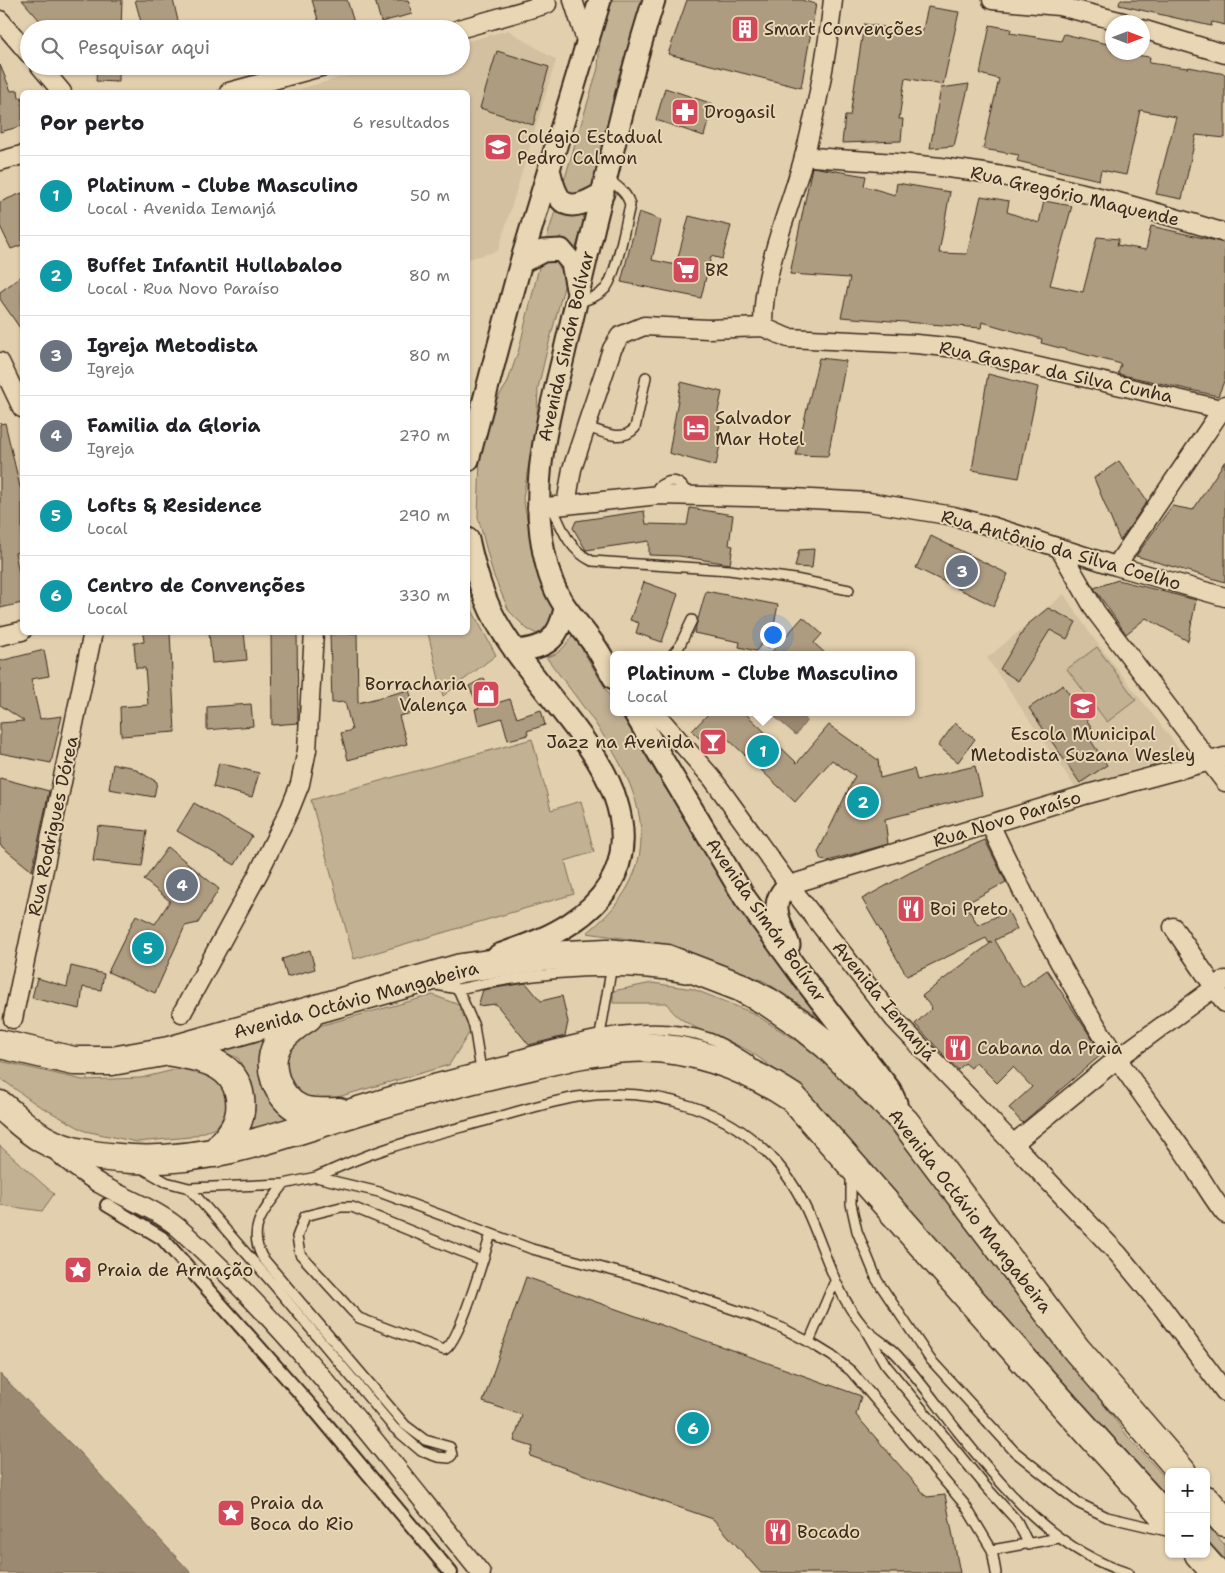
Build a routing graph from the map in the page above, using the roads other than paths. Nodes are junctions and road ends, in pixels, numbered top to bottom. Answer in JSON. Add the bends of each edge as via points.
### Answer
{"nodes":[{"id":1,"x":573,"y":0,"type":"edge"},
{"id":2,"x":600,"y":0,"type":"edge"},
{"id":3,"x":654,"y":0,"type":"edge"},
{"id":4,"x":833,"y":0,"type":"edge"},
{"id":5,"x":992,"y":0,"type":"edge"},
{"id":6,"x":547,"y":4,"type":"dead end"},
{"id":7,"x":1105,"y":18,"type":"edge"},
{"id":8,"x":0,"y":20,"type":"edge"},
{"id":9,"x":470,"y":26,"type":"edge"},
{"id":10,"x":1150,"y":31,"type":"edge"},
{"id":11,"x":20,"y":43,"type":"edge"},
{"id":12,"x":587,"y":44,"type":"junction"},
{"id":13,"x":1225,"y":54,"type":"edge"},
{"id":14,"x":48,"y":75,"type":"edge"},
{"id":15,"x":291,"y":75,"type":"edge"},
{"id":16,"x":60,"y":90,"type":"edge"},
{"id":17,"x":236,"y":90,"type":"edge"},
{"id":18,"x":20,"y":156,"type":"edge"},
{"id":19,"x":804,"y":156,"type":"junction"},
{"id":20,"x":0,"y":161,"type":"edge"},
{"id":21,"x":549,"y":169,"type":"junction"},
{"id":22,"x":604,"y":186,"type":"junction"},
{"id":23,"x":1225,"y":233,"type":"edge"},
{"id":24,"x":521,"y":262,"type":"junction"},
{"id":25,"x":576,"y":297,"type":"junction"},
{"id":26,"x":763,"y":327,"type":"junction"},
{"id":27,"x":0,"y":362,"type":"edge"},
{"id":28,"x":646,"y":378,"type":"dead end"},
{"id":29,"x":20,"y":404,"type":"edge"},
{"id":30,"x":1224,"y":408,"type":"edge"},
{"id":31,"x":587,"y":427,"type":"junction"},
{"id":32,"x":470,"y":453,"type":"edge"},
{"id":33,"x":552,"y":506,"type":"junction"},
{"id":34,"x":1058,"y":548,"type":"junction"},
{"id":35,"x":470,"y":552,"type":"edge"},
{"id":36,"x":1116,"y":566,"type":"junction"},
{"id":37,"x":849,"y":590,"type":"dead end"},
{"id":38,"x":1225,"y":597,"type":"edge"},
{"id":39,"x":565,"y":609,"type":"junction"},
{"id":40,"x":692,"y":620,"type":"dead end"},
{"id":41,"x":20,"y":631,"type":"edge"},
{"id":42,"x":92,"y":635,"type":"edge"},
{"id":43,"x":314,"y":635,"type":"edge"},
{"id":44,"x":0,"y":636,"type":"edge"},
{"id":45,"x":595,"y":646,"type":"junction"},
{"id":46,"x":515,"y":651,"type":"junction"},
{"id":47,"x":676,"y":651,"type":"edge"},
{"id":48,"x":610,"y":663,"type":"edge"},
{"id":49,"x":610,"y":671,"type":"edge"},
{"id":50,"x":636,"y":716,"type":"edge"},
{"id":51,"x":658,"y":716,"type":"edge"},
{"id":52,"x":1218,"y":759,"type":"edge"},
{"id":53,"x":1225,"y":782,"type":"edge"},
{"id":54,"x":990,"y":824,"type":"junction"},
{"id":55,"x":789,"y":885,"type":"junction"},
{"id":56,"x":1173,"y":927,"type":"dead end"},
{"id":57,"x":611,"y":971,"type":"junction"},
{"id":58,"x":459,"y":978,"type":"junction"},
{"id":59,"x":804,"y":979,"type":"junction"},
{"id":60,"x":740,"y":987,"type":"junction"},
{"id":61,"x":1221,"y":991,"type":"edge"},
{"id":62,"x":320,"y":1009,"type":"junction"},
{"id":63,"x":182,"y":1012,"type":"dead end"},
{"id":64,"x":13,"y":1019,"type":"dead end"},
{"id":65,"x":600,"y":1035,"type":"junction"},
{"id":66,"x":0,"y":1044,"type":"edge"},
{"id":67,"x":169,"y":1051,"type":"junction"},
{"id":68,"x":504,"y":1058,"type":"dead end"},
{"id":69,"x":1117,"y":1059,"type":"junction"},
{"id":70,"x":448,"y":1084,"type":"junction"},
{"id":71,"x":793,"y":1098,"type":"junction"},
{"id":72,"x":0,"y":1105,"type":"edge"},
{"id":73,"x":355,"y":1113,"type":"junction"},
{"id":74,"x":905,"y":1122,"type":"junction"},
{"id":75,"x":43,"y":1139,"type":"junction"},
{"id":76,"x":1013,"y":1144,"type":"junction"},
{"id":77,"x":215,"y":1154,"type":"junction"},
{"id":78,"x":124,"y":1158,"type":"junction"},
{"id":79,"x":851,"y":1161,"type":"junction"},
{"id":80,"x":316,"y":1176,"type":"junction"},
{"id":81,"x":284,"y":1184,"type":"junction"},
{"id":82,"x":189,"y":1188,"type":"junction"},
{"id":83,"x":107,"y":1205,"type":"dead end"},
{"id":84,"x":1225,"y":1214,"type":"edge"},
{"id":85,"x":491,"y":1234,"type":"junction"},
{"id":86,"x":482,"y":1260,"type":"junction"},
{"id":87,"x":835,"y":1281,"type":"junction"},
{"id":88,"x":863,"y":1327,"type":"junction"},
{"id":89,"x":809,"y":1342,"type":"junction"},
{"id":90,"x":1225,"y":1392,"type":"edge"},
{"id":91,"x":1179,"y":1468,"type":"edge"},
{"id":92,"x":995,"y":1478,"type":"junction"},
{"id":93,"x":986,"y":1487,"type":"junction"},
{"id":94,"x":1019,"y":1503,"type":"junction"},
{"id":95,"x":1210,"y":1505,"type":"edge"},
{"id":96,"x":1008,"y":1510,"type":"junction"},
{"id":97,"x":1165,"y":1517,"type":"edge"},
{"id":98,"x":1225,"y":1522,"type":"edge"},
{"id":99,"x":1165,"y":1530,"type":"edge"},
{"id":100,"x":1059,"y":1538,"type":"junction"},
{"id":101,"x":1029,"y":1545,"type":"junction"},
{"id":102,"x":992,"y":1550,"type":"junction"},
{"id":103,"x":1203,"y":1558,"type":"edge"},
{"id":104,"x":450,"y":1573,"type":"edge"},
{"id":105,"x":481,"y":1573,"type":"edge"},
{"id":106,"x":996,"y":1573,"type":"edge"},
{"id":107,"x":1128,"y":1573,"type":"edge"},
{"id":108,"x":1216,"y":1573,"type":"edge"}],
"edges":[{"from":1,"to":12,"type":"street"},
{"from":2,"to":12,"type":"street"},
{"from":3,"to":22,"type":"street","name":"Avenida Simón Bolívar","via":[[636,53]]},
{"from":4,"to":19,"type":"street","via":[[826,64]]},
{"from":5,"to":7,"type":"street","via":[[1058,6]]},
{"from":6,"to":9,"type":"street"},
{"from":8,"to":11,"type":"street"},
{"from":10,"to":13,"type":"street"},
{"from":12,"to":21,"type":"street"},
{"from":14,"to":16,"type":"street"},
{"from":15,"to":17,"type":"street"},
{"from":18,"to":20,"type":"street"},
{"from":19,"to":23,"type":"street","name":"Rua Gregório Maquende","via":[[947,167],[991,174],[1143,208]]},
{"from":19,"to":26,"type":"street","via":[[762,300]]},
{"from":21,"to":22,"type":"street","via":[[560,200],[569,205],[586,203]]},
{"from":21,"to":24,"type":"street"},
{"from":22,"to":25,"type":"street","name":"Avenida Simón Bolívar"},
{"from":22,"to":25,"type":"lane","via":[[628,197],[628,214],[611,278],[605,289],[594,297]]},
{"from":24,"to":25,"type":"street","via":[[543,251],[561,250],[572,263]]},
{"from":24,"to":32,"type":"street"},
{"from":25,"to":33,"type":"street","name":"Avenida Simón Bolívar","via":[[544,436],[539,473]]},
{"from":26,"to":30,"type":"street","name":"Rua Gaspar da Silva Cunha","via":[[788,338],[957,348]]},
{"from":26,"to":31,"type":"street","name":"Rua Gaspar da Silva Cunha","via":[[644,326],[626,332],[612,349]]},
{"from":27,"to":29,"type":"street"},
{"from":28,"to":31,"type":"lane","via":[[635,428],[630,434],[617,436]]},
{"from":30,"to":36,"type":"street"},
{"from":31,"to":33,"type":"street","name":"Rua Gaspar da Silva Cunha","via":[[572,469]]},
{"from":33,"to":34,"type":"street","name":"Rua Antônio da Silva Coelho","via":[[657,495],[878,504],[953,516]]},
{"from":33,"to":37,"type":"lane","via":[[567,540],[592,561],[729,570]]},
{"from":33,"to":39,"type":"street","name":"Avenida Simón Bolívar","via":[[547,567]]},
{"from":34,"to":36,"type":"street","name":"Rua Antônio da Silva Coelho"},
{"from":34,"to":52,"type":"street","via":[[1096,612]]},
{"from":35,"to":46,"type":"street","via":[[489,607]]},
{"from":36,"to":38,"type":"street","name":"Rua Antônio da Silva Coelho"},
{"from":39,"to":45,"type":"street","name":"Avenida Simón Bolívar"},
{"from":39,"to":46,"type":"street","via":[[552,639],[534,649]]},
{"from":40,"to":47,"type":"lane"},
{"from":41,"to":44,"type":"street"},
{"from":42,"to":64,"type":"street","name":"Rua Rodrigues Dórea"},
{"from":43,"to":63,"type":"street","via":[[307,750],[300,784],[263,865]]},
{"from":45,"to":48,"type":"street"},
{"from":45,"to":49,"type":"street","name":"Avenida Simón Bolívar"},
{"from":46,"to":58,"type":"street","via":[[589,746],[609,782],[621,814],[621,855],[601,896],[572,923]]},
{"from":50,"to":59,"type":"street","name":"Avenida Simón Bolívar","via":[[724,864]]},
{"from":51,"to":55,"type":"street","name":"Avenida Iemanjá","via":[[712,778]]},
{"from":52,"to":53,"type":"street"},
{"from":52,"to":54,"type":"street","name":"Rua Novo Paraíso"},
{"from":54,"to":55,"type":"street","name":"Rua Novo Paraíso"},
{"from":54,"to":69,"type":"street","via":[[1048,943]]},
{"from":55,"to":59,"type":"street","via":[[778,896],[777,912]]},
{"from":55,"to":76,"type":"street","name":"Avenida Iemanjá","via":[[894,1019]]},
{"from":56,"to":61,"type":"street"},
{"from":57,"to":58,"type":"lane"},
{"from":57,"to":60,"type":"lane","via":[[659,974]]},
{"from":57,"to":65,"type":"lane"},
{"from":58,"to":60,"type":"main road","name":"Avenida Octávio Mangabeira","via":[[548,956],[607,953],[667,959]]},
{"from":58,"to":62,"type":"main road","name":"Avenida Octávio Mangabeira","via":[[420,981]]},
{"from":58,"to":70,"type":"lane","via":[[484,1063]]},
{"from":59,"to":74,"type":"street","name":"Avenida Simón Bolívar","via":[[890,1090]]},
{"from":60,"to":74,"type":"main road","name":"Avenida Octávio Mangabeira","via":[[801,1024],[828,1046]]},
{"from":61,"to":69,"type":"street"},
{"from":62,"to":67,"type":"main road","name":"Avenida Octávio Mangabeira"},
{"from":62,"to":73,"type":"main road","via":[[291,1028],[278,1044],[272,1062],[276,1085],[301,1110]]},
{"from":65,"to":68,"type":"lane"},
{"from":65,"to":71,"type":"lane","via":[[668,1029],[709,1038],[760,1066]]},
{"from":66,"to":67,"type":"main road","name":"Avenida Octávio Mangabeira","via":[[74,1061],[112,1061]]},
{"from":67,"to":77,"type":"main road","via":[[216,1063],[228,1072],[239,1088],[236,1126]]},
{"from":69,"to":76,"type":"street"},
{"from":69,"to":84,"type":"street"},
{"from":70,"to":71,"type":"main road","via":[[584,1053],[629,1048],[664,1049],[736,1066],[763,1078]]},
{"from":70,"to":73,"type":"main road"},
{"from":71,"to":79,"type":"main road"},
{"from":72,"to":75,"type":"main road"},
{"from":73,"to":77,"type":"main road"},
{"from":74,"to":91,"type":"main road","name":"Avenida Octávio Mangabeira","via":[[1076,1349]]},
{"from":75,"to":78,"type":"main road","via":[[80,1152]]},
{"from":75,"to":105,"type":"street","via":[[68,1163],[100,1184],[180,1228],[222,1267],[346,1406]]},
{"from":76,"to":90,"type":"street","name":"Avenida Iemanjá","via":[[1118,1254]]},
{"from":77,"to":78,"type":"main road","via":[[182,1158]]},
{"from":78,"to":82,"type":"lane","via":[[158,1178]]},
{"from":79,"to":97,"type":"main road"},
{"from":79,"to":99,"type":"lane","via":[[851,1204],[857,1230],[877,1280],[930,1359],[1014,1451],[1080,1504],[1107,1517]]},
{"from":80,"to":81,"type":"lane"},
{"from":80,"to":85,"type":"lane","via":[[379,1192]]},
{"from":80,"to":87,"type":"lane","via":[[380,1151],[540,1105],[595,1096],[665,1098],[704,1110],[739,1130],[769,1154],[800,1196]]},
{"from":81,"to":82,"type":"lane"},
{"from":81,"to":82,"type":"lane","via":[[256,1227],[256,1245],[262,1257],[405,1425],[425,1440],[450,1447],[450,1458],[421,1451],[394,1428]]},
{"from":83,"to":104,"type":"street","via":[[162,1238],[313,1408]]},
{"from":85,"to":86,"type":"lane"},
{"from":85,"to":89,"type":"lane","via":[[532,1249],[674,1289],[782,1328]]},
{"from":86,"to":86,"type":"lane","via":[[459,1330],[450,1348],[444,1350],[359,1318],[300,1254],[297,1237],[305,1216],[341,1207],[352,1208]]},
{"from":87,"to":88,"type":"lane"},
{"from":87,"to":89,"type":"lane"},
{"from":88,"to":92,"type":"lane","via":[[895,1352]]},
{"from":88,"to":93,"type":"lane","via":[[885,1364]]},
{"from":89,"to":102,"type":"lane","via":[[851,1371],[965,1505]]},
{"from":92,"to":93,"type":"lane"},
{"from":92,"to":94,"type":"lane"},
{"from":93,"to":96,"type":"lane"},
{"from":94,"to":96,"type":"lane"},
{"from":94,"to":100,"type":"lane"},
{"from":95,"to":98,"type":"main road"},
{"from":96,"to":101,"type":"lane","via":[[1017,1520]]},
{"from":100,"to":101,"type":"lane"},
{"from":100,"to":107,"type":"lane"},
{"from":101,"to":102,"type":"lane"},
{"from":102,"to":106,"type":"lane"},
{"from":103,"to":108,"type":"main road"}]}
